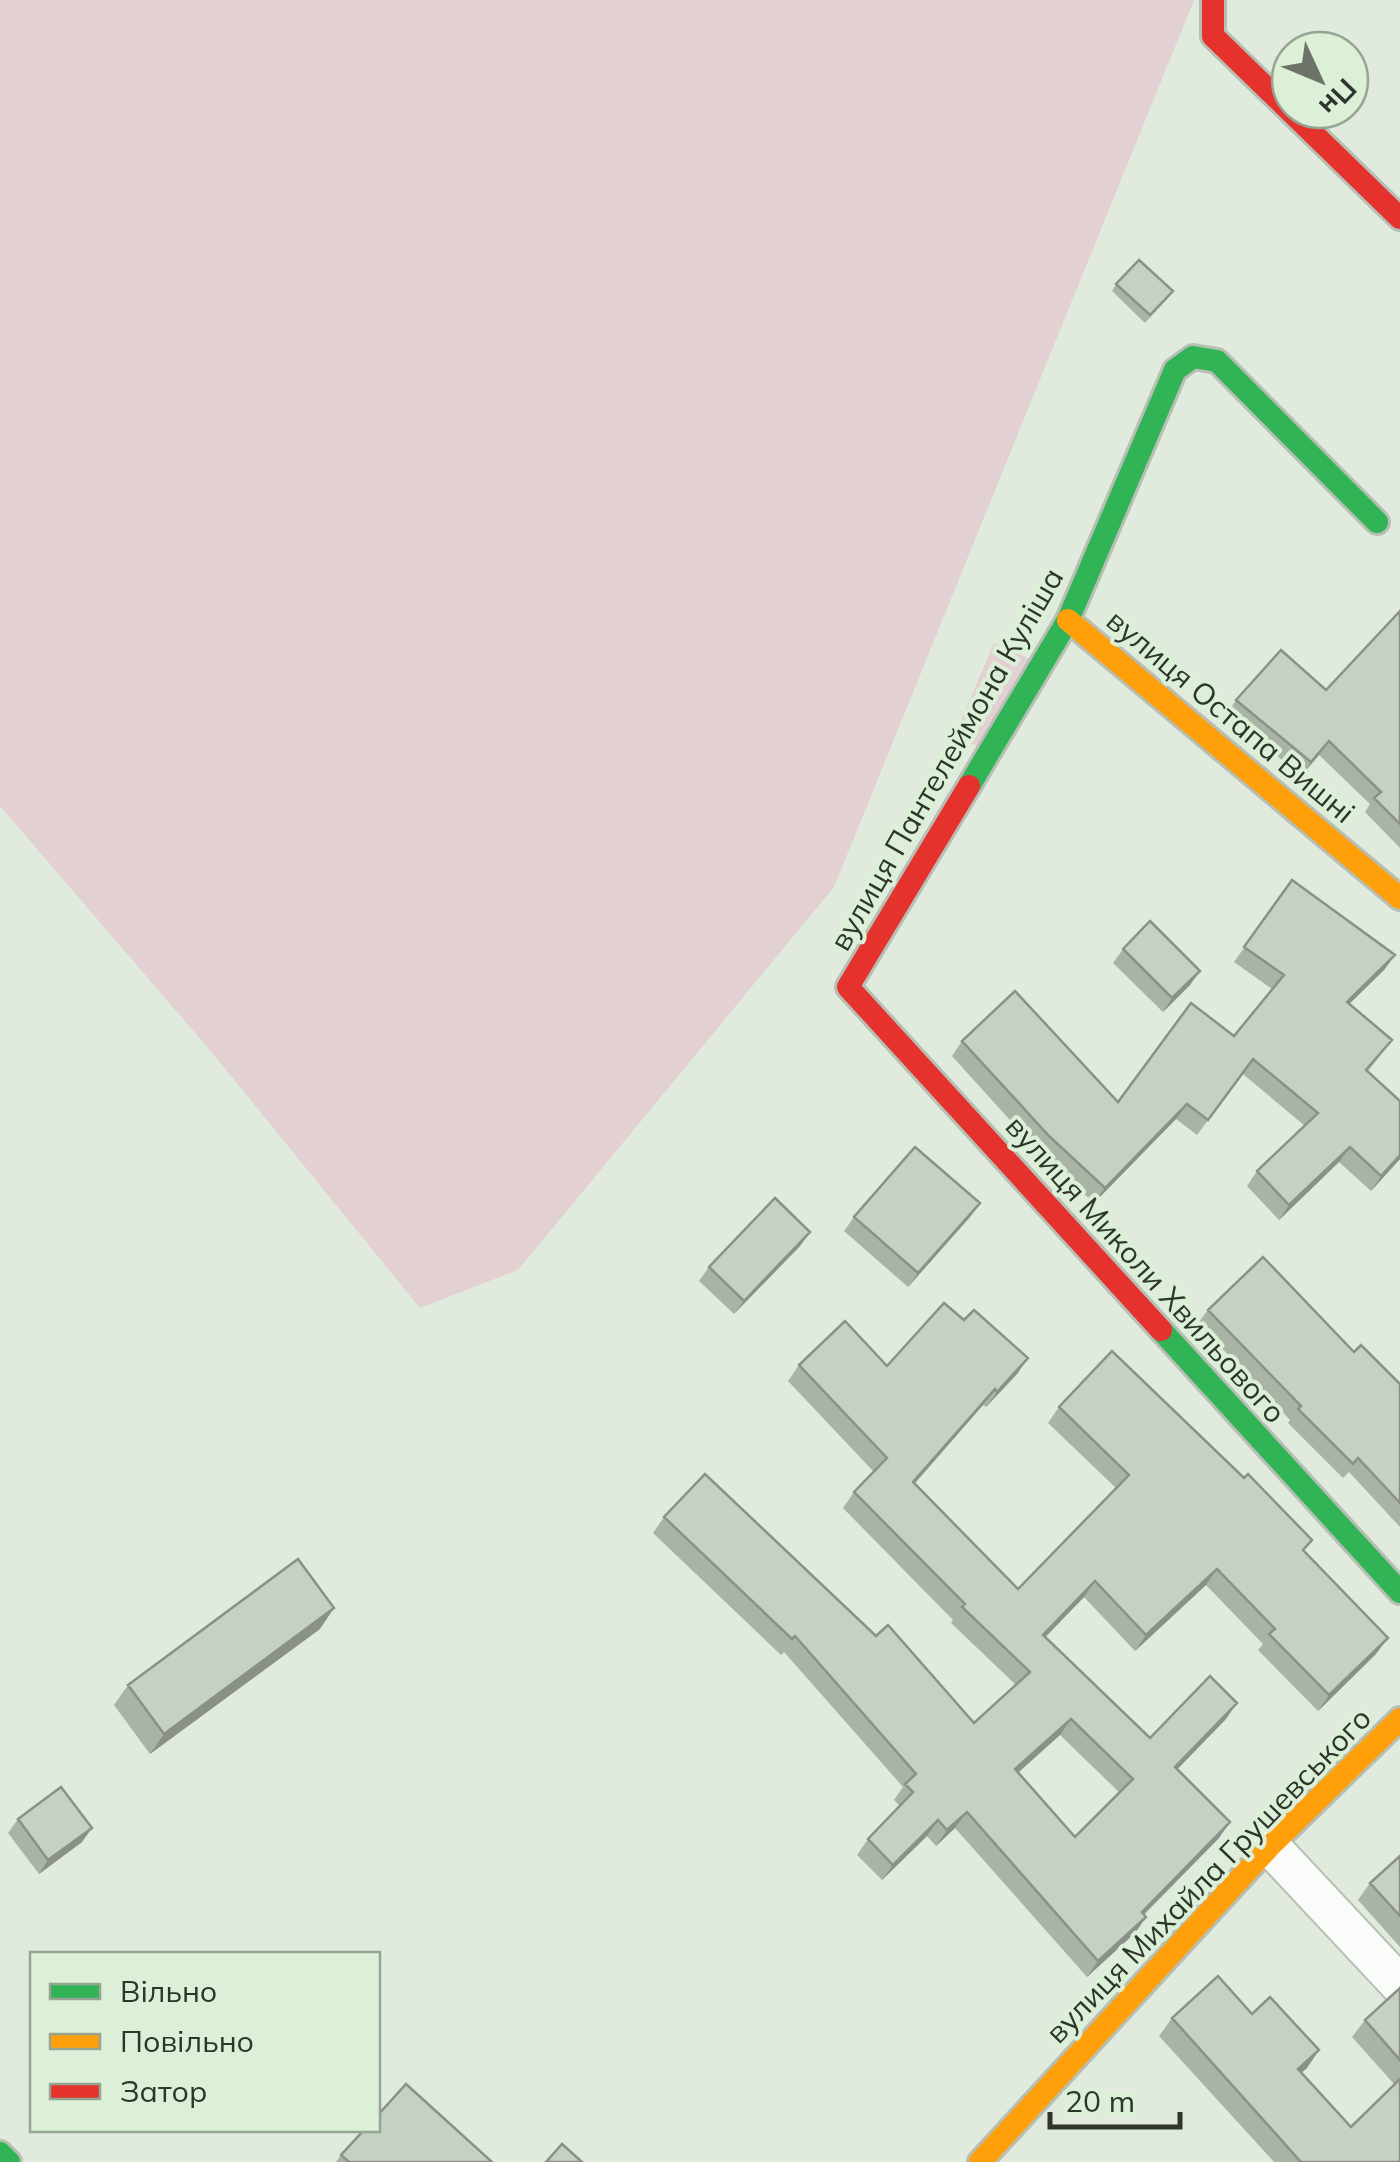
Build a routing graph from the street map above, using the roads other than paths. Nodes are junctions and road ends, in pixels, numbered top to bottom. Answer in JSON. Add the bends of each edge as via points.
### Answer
{"nodes":[{"id":1,"x":1214,"y":0,"type":"edge"},
{"id":2,"x":1400,"y":218,"type":"edge"},
{"id":3,"x":1376,"y":522,"type":"dead end"},
{"id":4,"x":1068,"y":620,"type":"junction"},
{"id":5,"x":1400,"y":898,"type":"edge"},
{"id":6,"x":848,"y":987,"type":"joint"},
{"id":7,"x":1400,"y":1592,"type":"edge"},
{"id":8,"x":1400,"y":1719,"type":"edge"},
{"id":9,"x":1270,"y":1846,"type":"junction"},
{"id":10,"x":1400,"y":1985,"type":"edge"},
{"id":11,"x":0,"y":2153,"type":"edge"},
{"id":12,"x":9,"y":2162,"type":"edge"},
{"id":13,"x":980,"y":2162,"type":"edge"}],
"edges":[{"from":1,"to":2,"type":"street","via":[[1212,36]]},
{"from":3,"to":4,"type":"street","name":"вулиця Пантелеймона Куліша","via":[[1217,361],[1193,357],[1176,370]]},
{"from":4,"to":5,"type":"street","name":"вулиця Остапа Вишні"},
{"from":4,"to":6,"type":"street","name":"вулиця Пантелеймона Куліша"},
{"from":6,"to":7,"type":"street","name":"вулиця Миколи Хвильового"},
{"from":8,"to":9,"type":"street","name":"вулиця Михайла Грушевського"},
{"from":9,"to":10,"type":"street"},
{"from":9,"to":13,"type":"street","name":"вулиця Михайла Грушевського"},
{"from":11,"to":12,"type":"street"}]}
